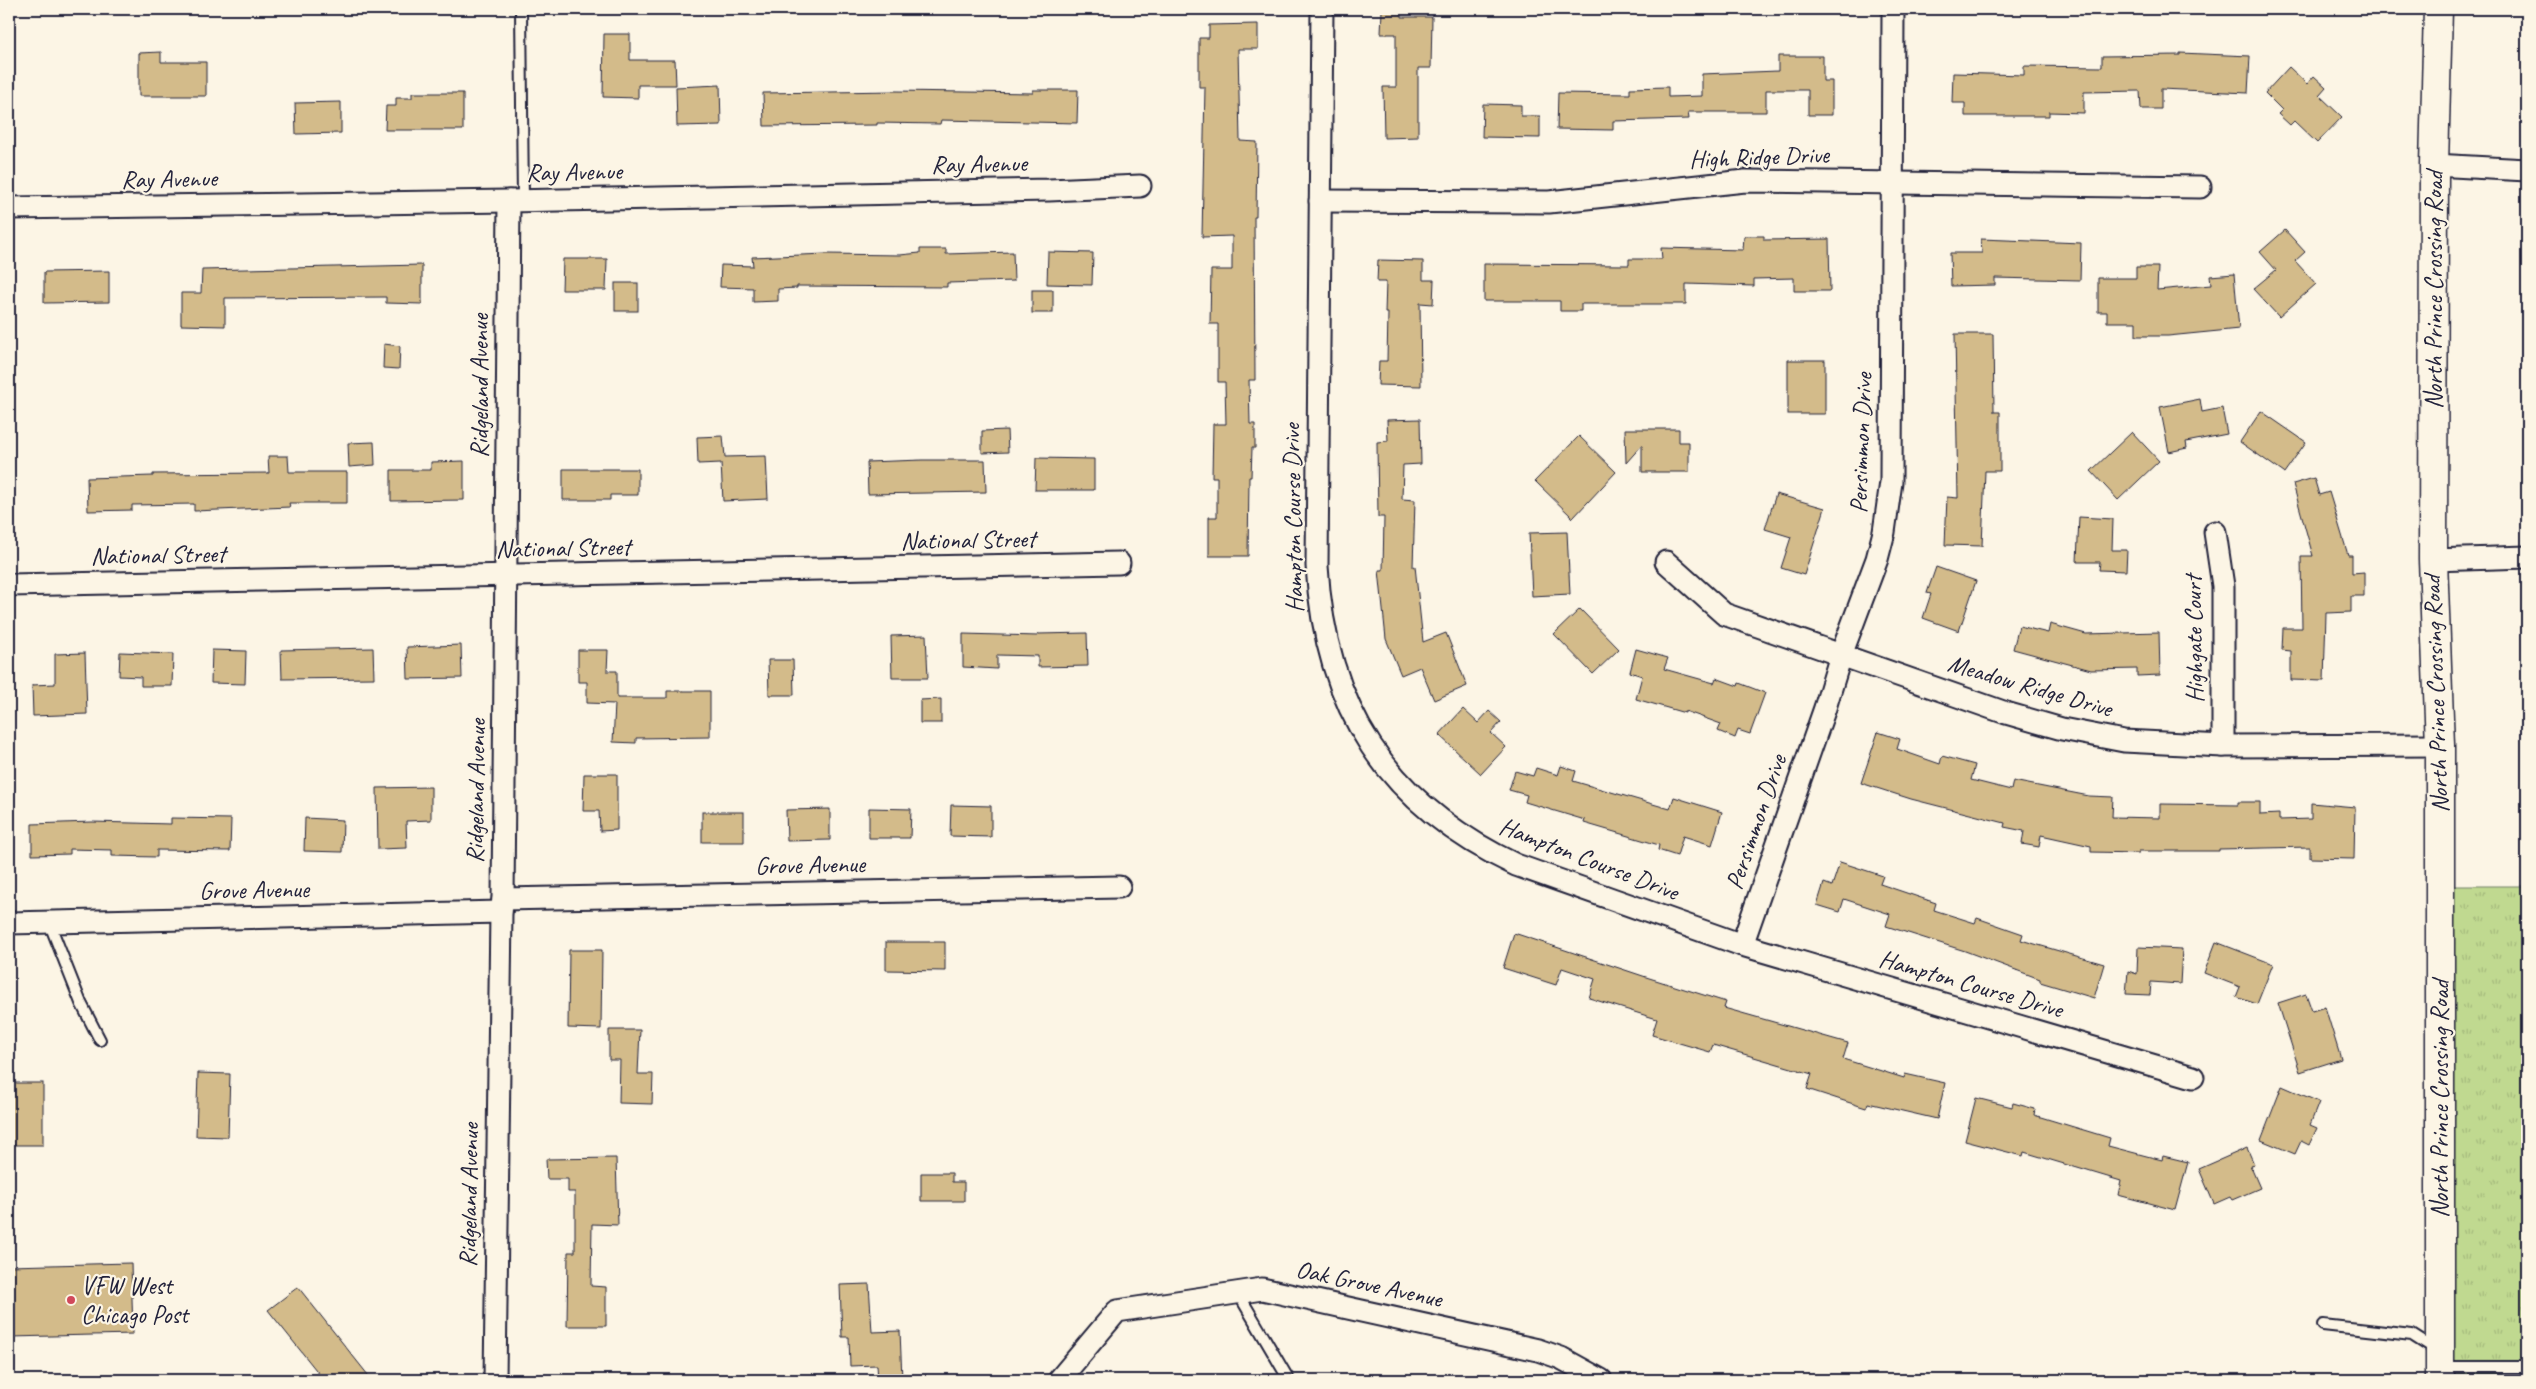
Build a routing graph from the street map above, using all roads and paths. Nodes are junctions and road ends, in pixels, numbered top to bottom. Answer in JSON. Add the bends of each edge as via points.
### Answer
{"nodes":[{"id":1,"x":521,"y":9,"type":"edge"},
{"id":2,"x":1322,"y":9,"type":"edge"},
{"id":3,"x":1893,"y":9,"type":"edge"},
{"id":4,"x":2438,"y":9,"type":"edge"},
{"id":5,"x":2434,"y":165,"type":"junction"},
{"id":6,"x":2527,"y":170,"type":"edge"},
{"id":7,"x":1892,"y":181,"type":"junction"},
{"id":8,"x":1140,"y":186,"type":"dead end"},
{"id":9,"x":2200,"y":187,"type":"dead end"},
{"id":10,"x":516,"y":201,"type":"junction"},
{"id":11,"x":1320,"y":201,"type":"junction"},
{"id":12,"x":9,"y":208,"type":"edge"},
{"id":13,"x":2215,"y":532,"type":"dead end"},
{"id":14,"x":2527,"y":557,"type":"edge"},
{"id":15,"x":2433,"y":560,"type":"junction"},
{"id":16,"x":1666,"y":562,"type":"dead end"},
{"id":17,"x":1118,"y":563,"type":"dead end"},
{"id":18,"x":506,"y":577,"type":"junction"},
{"id":19,"x":9,"y":586,"type":"edge"},
{"id":20,"x":1841,"y":655,"type":"junction"},
{"id":21,"x":2440,"y":745,"type":"junction"},
{"id":22,"x":2223,"y":746,"type":"junction"},
{"id":23,"x":1118,"y":887,"type":"dead end"},
{"id":24,"x":502,"y":905,"type":"junction"},
{"id":25,"x":49,"y":922,"type":"junction"},
{"id":26,"x":9,"y":923,"type":"edge"},
{"id":27,"x":1742,"y":945,"type":"junction"},
{"id":28,"x":100,"y":1040,"type":"dead end"},
{"id":29,"x":2193,"y":1077,"type":"dead end"},
{"id":30,"x":1238,"y":1293,"type":"junction"},
{"id":31,"x":2323,"y":1325,"type":"dead end"},
{"id":32,"x":2440,"y":1366,"type":"edge"},
{"id":33,"x":2527,"y":1367,"type":"edge"},
{"id":34,"x":495,"y":1380,"type":"edge"},
{"id":35,"x":1059,"y":1380,"type":"edge"},
{"id":36,"x":1289,"y":1380,"type":"edge"},
{"id":37,"x":1602,"y":1380,"type":"edge"}],
"edges":[{"from":1,"to":10,"type":"lane"},
{"from":2,"to":11,"type":"street","name":"Hampton Course Drive"},
{"from":3,"to":7,"type":"street","name":"Persimmon Drive"},
{"from":4,"to":5,"type":"street","name":"North Prince Crossing Road"},
{"from":5,"to":6,"type":"street"},
{"from":5,"to":15,"type":"street","name":"North Prince Crossing Road"},
{"from":7,"to":9,"type":"street","name":"High Ridge Drive"},
{"from":7,"to":11,"type":"street","name":"High Ridge Drive","via":[[1745,181],[1549,202]]},
{"from":7,"to":20,"type":"street","name":"Persimmon Drive","via":[[1889,500],[1877,558]]},
{"from":8,"to":10,"type":"street","name":"Ray Avenue"},
{"from":10,"to":12,"type":"street","name":"Ray Avenue"},
{"from":10,"to":18,"type":"street","name":"Ridgeland Avenue"},
{"from":11,"to":27,"type":"street","name":"Hampton Course Drive","via":[[1317,566],[1320,607],[1332,665],[1355,719],[1383,762],[1415,800],[1488,852],[1516,865]]},
{"from":13,"to":22,"type":"street","name":"Highgate Court","via":[[2223,586]]},
{"from":14,"to":15,"type":"street"},
{"from":15,"to":21,"type":"street","name":"North Prince Crossing Road"},
{"from":16,"to":20,"type":"street","name":"Meadow Ridge Drive","via":[[1724,614]]},
{"from":17,"to":18,"type":"street","name":"National Street"},
{"from":18,"to":19,"type":"street","name":"National Street"},
{"from":18,"to":24,"type":"street","name":"Ridgeland Avenue"},
{"from":20,"to":22,"type":"street","name":"Meadow Ridge Drive","via":[[2062,730],[2124,741]]},
{"from":20,"to":27,"type":"street","name":"Persimmon Drive"},
{"from":21,"to":22,"type":"street","name":"Meadow Ridge Drive"},
{"from":21,"to":32,"type":"street","name":"North Prince Crossing Road"},
{"from":23,"to":24,"type":"street","name":"Grove Avenue"},
{"from":24,"to":25,"type":"street","name":"Grove Avenue"},
{"from":24,"to":34,"type":"street","name":"Ridgeland Avenue"},
{"from":25,"to":26,"type":"street","name":"Grove Avenue"},
{"from":25,"to":28,"type":"lane","via":[[81,1003]]},
{"from":27,"to":29,"type":"street","name":"Hampton Course Drive"},
{"from":30,"to":35,"type":"street","name":"Oak Grove Avenue","via":[[1117,1311]]},
{"from":30,"to":36,"type":"lane"},
{"from":30,"to":37,"type":"street","name":"Oak Grove Avenue","via":[[1262,1289],[1538,1350],[1561,1358]]},
{"from":31,"to":32,"type":"lane","via":[[2412,1335]]},
{"from":32,"to":33,"type":"lane"}]}
